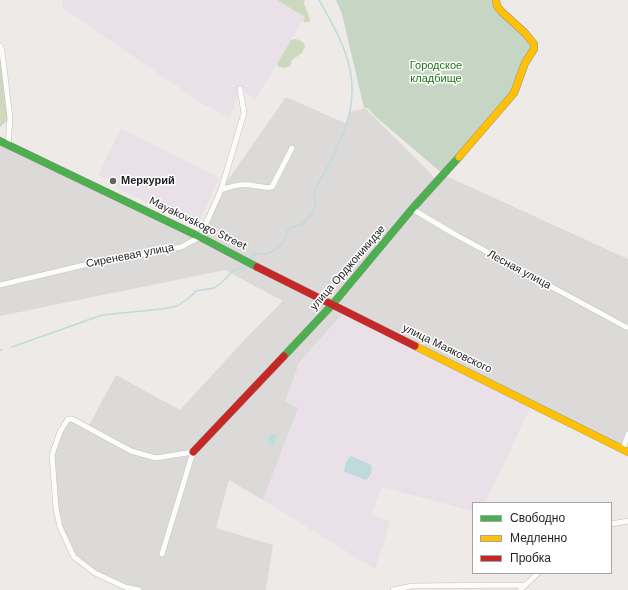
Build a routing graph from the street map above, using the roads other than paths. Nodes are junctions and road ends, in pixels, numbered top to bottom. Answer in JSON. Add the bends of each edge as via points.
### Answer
{"nodes":[{"id":1,"x":496,"y":0,"type":"edge"},
{"id":2,"x":0,"y":46,"type":"edge"},
{"id":3,"x":240,"y":89,"type":"dead end"},
{"id":4,"x":0,"y":141,"type":"edge"},
{"id":5,"x":8,"y":145,"type":"junction"},
{"id":6,"x":292,"y":148,"type":"dead end"},
{"id":7,"x":221,"y":190,"type":"junction"},
{"id":8,"x":412,"y":209,"type":"junction"},
{"id":9,"x":200,"y":237,"type":"junction"},
{"id":10,"x":257,"y":265,"type":"joint"},
{"id":11,"x":0,"y":285,"type":"edge"},
{"id":12,"x":332,"y":304,"type":"junction"},
{"id":13,"x":628,"y":328,"type":"edge"},
{"id":14,"x":628,"y":434,"type":"edge"},
{"id":15,"x":625,"y":450,"type":"edge"},
{"id":16,"x":193,"y":452,"type":"junction"},
{"id":17,"x":628,"y":521,"type":"edge"},
{"id":18,"x":612,"y":524,"type":"edge"},
{"id":19,"x":162,"y":554,"type":"dead end"},
{"id":20,"x":537,"y":574,"type":"edge"},
{"id":21,"x":526,"y":585,"type":"junction"},
{"id":22,"x":139,"y":590,"type":"edge"},
{"id":23,"x":393,"y":590,"type":"edge"},
{"id":24,"x":520,"y":590,"type":"edge"}],
"edges":[{"from":1,"to":8,"type":"street","name":"улица Орджоникидзе","via":[[502,12],[531,39],[534,49],[525,63],[514,93]]},
{"from":2,"to":5,"type":"street","via":[[10,118]]},
{"from":3,"to":7,"type":"street","via":[[244,113]]},
{"from":4,"to":5,"type":"street","name":"Mayakovskogo Street"},
{"from":5,"to":9,"type":"street","name":"Mayakovskogo Street"},
{"from":6,"to":7,"type":"street","via":[[272,188],[238,184]]},
{"from":7,"to":9,"type":"street"},
{"from":8,"to":12,"type":"street","name":"улица Орджоникидзе"},
{"from":8,"to":13,"type":"street","name":"Лесная улица","via":[[475,246]]},
{"from":9,"to":10,"type":"street","name":"Mayakovskogo Street"},
{"from":9,"to":11,"type":"street","name":"Сиреневая улица","via":[[181,246]]},
{"from":10,"to":12,"type":"street","name":"улица Маяковского"},
{"from":12,"to":15,"type":"street","name":"улица Маяковского"},
{"from":12,"to":16,"type":"street","name":"улица Орджоникидзе"},
{"from":14,"to":15,"type":"street"},
{"from":16,"to":19,"type":"street"},
{"from":16,"to":22,"type":"street","via":[[156,458],[131,450],[72,419],[68,419],[53,449],[56,508],[60,527],[74,557],[95,574]]},
{"from":17,"to":18,"type":"street"},
{"from":20,"to":21,"type":"street"},
{"from":21,"to":23,"type":"street","via":[[412,586]]},
{"from":21,"to":24,"type":"street"}]}
